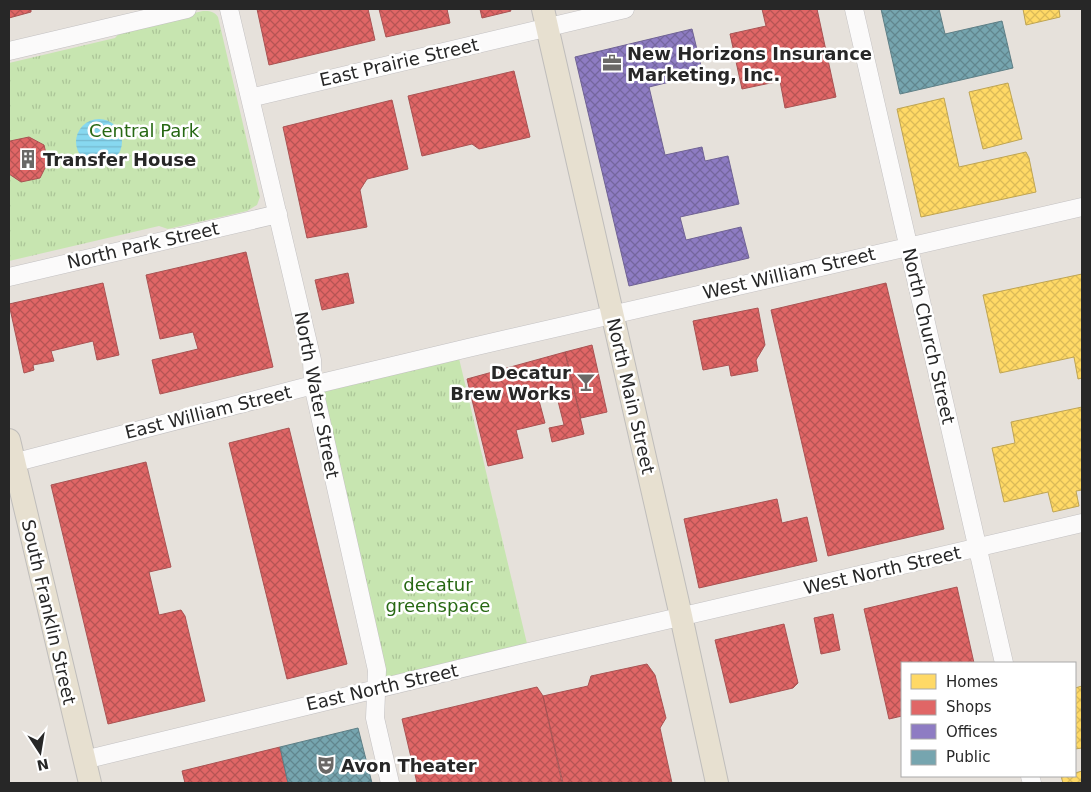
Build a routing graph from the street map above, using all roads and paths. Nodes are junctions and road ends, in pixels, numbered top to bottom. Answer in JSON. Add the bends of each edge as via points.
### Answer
{"nodes":[{"id":1,"x":187,"y":9,"type":"edge"},
{"id":2,"x":229,"y":9,"type":"edge"},
{"id":3,"x":624,"y":9,"type":"edge"},
{"id":4,"x":854,"y":9,"type":"edge"},
{"id":5,"x":545,"y":18,"type":"edge"},
{"id":6,"x":9,"y":51,"type":"edge"},
{"id":7,"x":250,"y":98,"type":"junction"},
{"id":8,"x":1082,"y":206,"type":"edge"},
{"id":9,"x":278,"y":214,"type":"junction"},
{"id":10,"x":908,"y":246,"type":"junction"},
{"id":11,"x":9,"y":277,"type":"edge"},
{"id":12,"x":613,"y":313,"type":"junction"},
{"id":13,"x":313,"y":385,"type":"junction"},
{"id":14,"x":9,"y":440,"type":"edge"},
{"id":15,"x":11,"y":463,"type":"edge"},
{"id":16,"x":1082,"y":523,"type":"edge"},
{"id":17,"x":977,"y":547,"type":"junction"},
{"id":18,"x":682,"y":616,"type":"junction"},
{"id":19,"x":1004,"y":662,"type":"edge"},
{"id":20,"x":376,"y":689,"type":"junction"},
{"id":21,"x":84,"y":760,"type":"junction"},
{"id":22,"x":90,"y":783,"type":"edge"},
{"id":23,"x":390,"y":783,"type":"edge"},
{"id":24,"x":717,"y":783,"type":"edge"}],
"edges":[{"from":1,"to":6,"type":"street"},
{"from":2,"to":7,"type":"street","name":"North Water Street"},
{"from":3,"to":5,"type":"street","name":"East Prairie Street"},
{"from":4,"to":10,"type":"street","name":"North Church Street"},
{"from":5,"to":7,"type":"street","name":"East Prairie Street"},
{"from":5,"to":12,"type":"main road","name":"North Main Street"},
{"from":7,"to":9,"type":"street","name":"North Water Street"},
{"from":8,"to":10,"type":"street","name":"West William Street"},
{"from":9,"to":11,"type":"street","name":"North Park Street"},
{"from":9,"to":13,"type":"street","name":"North Water Street","via":[[312,360]]},
{"from":10,"to":12,"type":"street","name":"West William Street"},
{"from":10,"to":17,"type":"street","name":"North Church Street"},
{"from":12,"to":13,"type":"street","name":"East William Street"},
{"from":12,"to":18,"type":"main road","name":"North Main Street"},
{"from":13,"to":15,"type":"street","name":"East William Street"},
{"from":13,"to":20,"type":"street","name":"North Water Street","via":[[377,670]]},
{"from":14,"to":15,"type":"main road","name":"South Franklin Street"},
{"from":15,"to":21,"type":"main road","name":"South Franklin Street"},
{"from":16,"to":17,"type":"street","name":"West North Street"},
{"from":17,"to":18,"type":"street","name":"West North Street"},
{"from":17,"to":19,"type":"street","name":"North Church Street"},
{"from":18,"to":20,"type":"street","name":"East North Street"},
{"from":18,"to":24,"type":"main road","name":"North Main Street"},
{"from":20,"to":21,"type":"street","name":"East North Street"},
{"from":20,"to":23,"type":"street","name":"North Water Street","via":[[375,718]]},
{"from":21,"to":22,"type":"main road","name":"South Franklin Street"}]}
